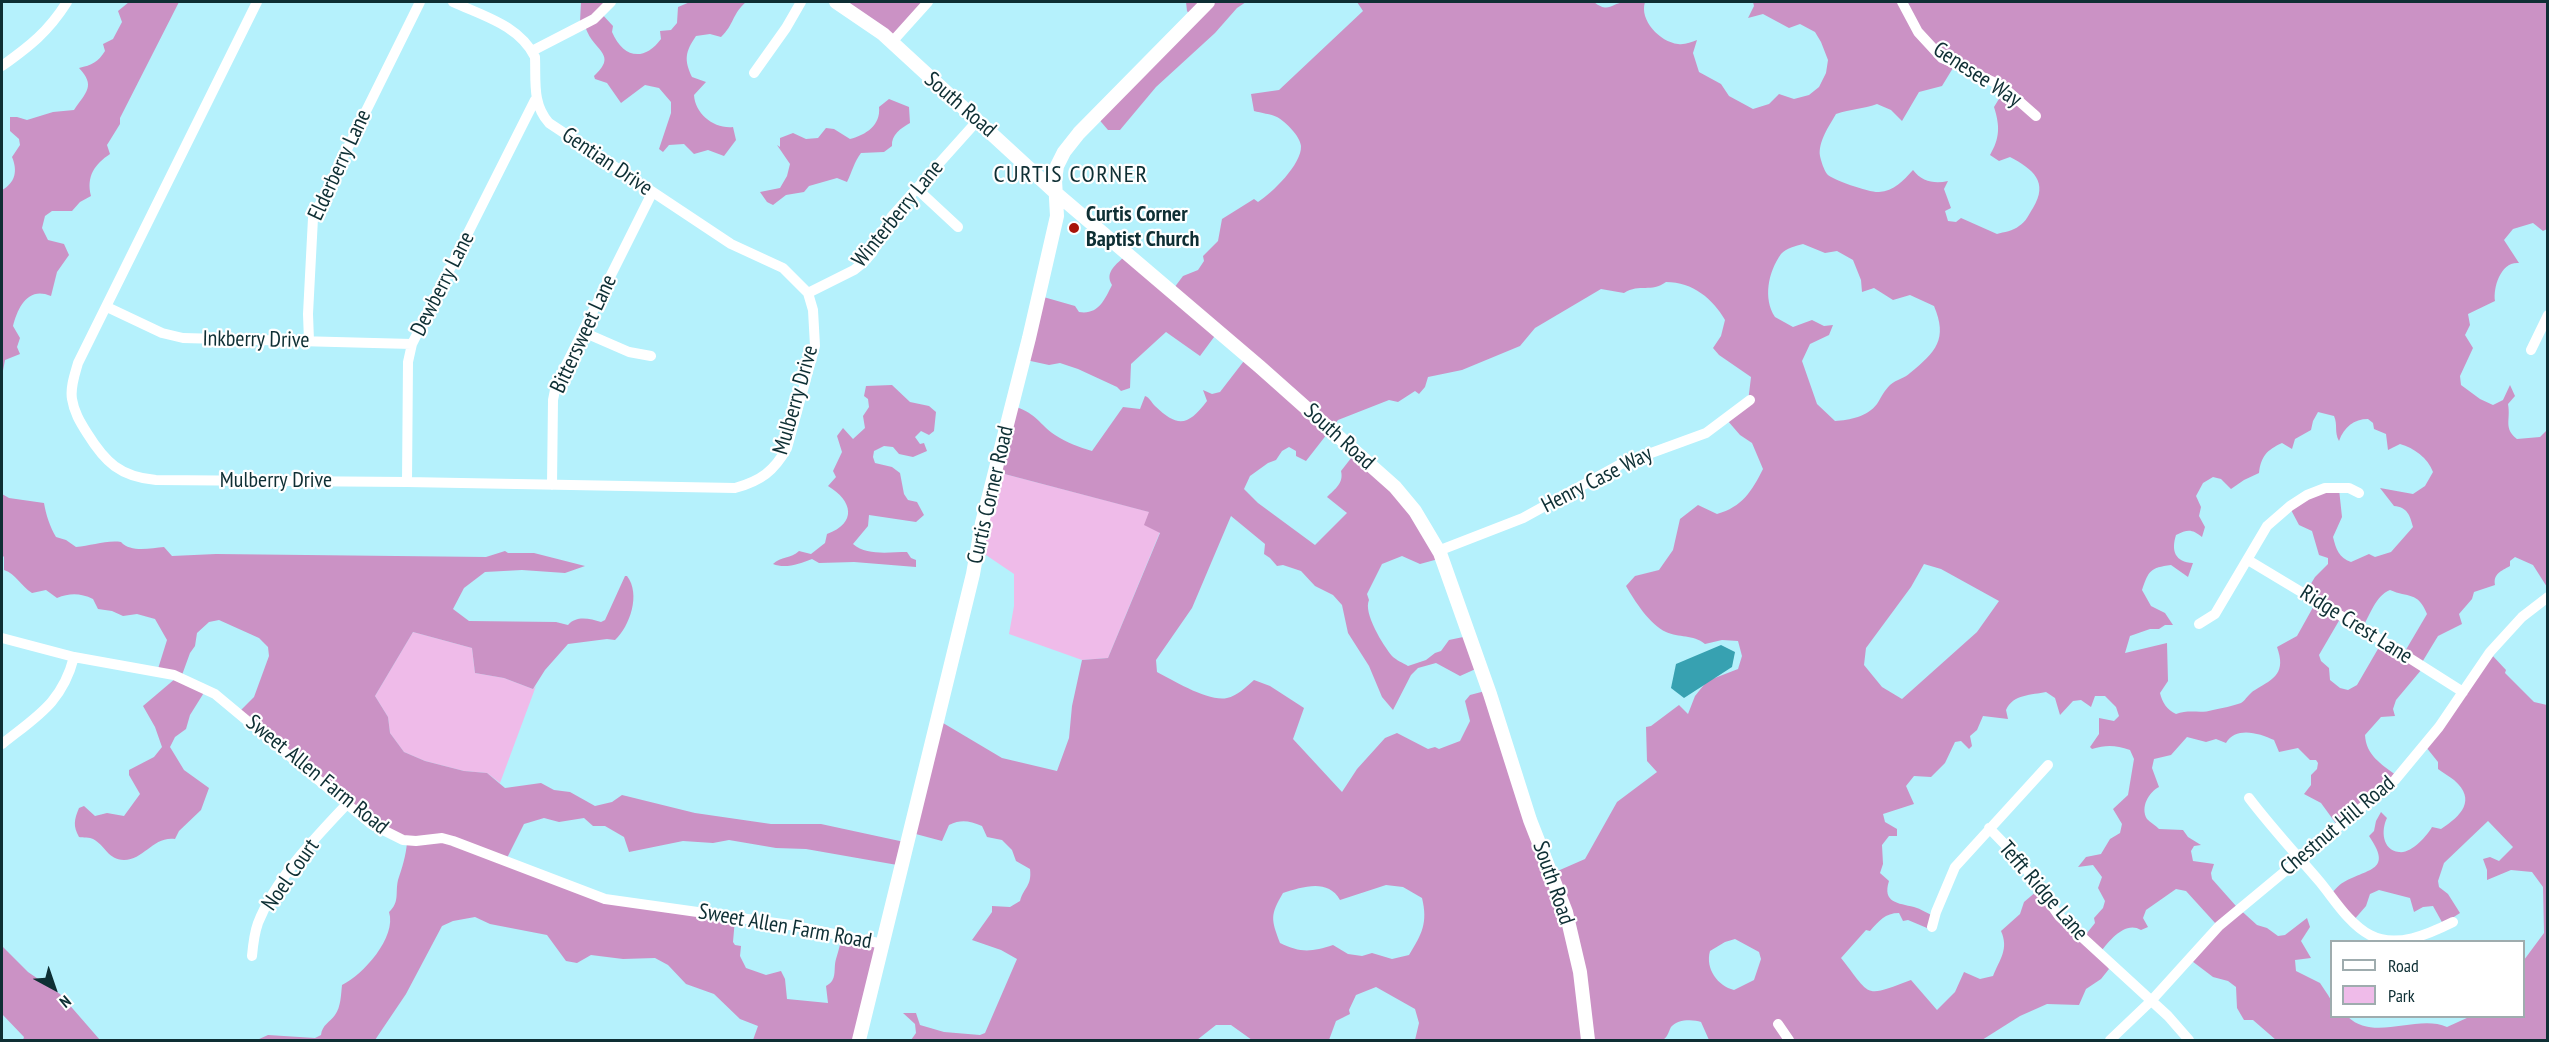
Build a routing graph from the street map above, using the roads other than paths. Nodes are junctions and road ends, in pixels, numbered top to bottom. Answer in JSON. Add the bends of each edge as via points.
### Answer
{"nodes":[{"id":1,"x":67,"y":2,"type":"edge"},
{"id":2,"x":257,"y":2,"type":"edge"},
{"id":3,"x":420,"y":2,"type":"edge"},
{"id":4,"x":453,"y":2,"type":"edge"},
{"id":5,"x":611,"y":2,"type":"edge"},
{"id":6,"x":801,"y":2,"type":"edge"},
{"id":7,"x":836,"y":2,"type":"edge"},
{"id":8,"x":928,"y":2,"type":"edge"},
{"id":9,"x":1208,"y":2,"type":"edge"},
{"id":10,"x":1902,"y":2,"type":"edge"},
{"id":11,"x":892,"y":42,"type":"junction"},
{"id":12,"x":532,"y":51,"type":"junction"},
{"id":13,"x":2,"y":66,"type":"edge"},
{"id":14,"x":754,"y":73,"type":"dead end"},
{"id":15,"x":536,"y":100,"type":"junction"},
{"id":16,"x":2036,"y":116,"type":"dead end"},
{"id":17,"x":978,"y":120,"type":"junction"},
{"id":18,"x":916,"y":188,"type":"junction"},
{"id":19,"x":652,"y":193,"type":"junction"},
{"id":20,"x":1057,"y":194,"type":"junction"},
{"id":21,"x":958,"y":227,"type":"dead end"},
{"id":22,"x":808,"y":293,"type":"junction"},
{"id":23,"x":106,"y":307,"type":"junction"},
{"id":24,"x":2547,"y":315,"type":"edge"},
{"id":25,"x":583,"y":332,"type":"junction"},
{"id":26,"x":309,"y":341,"type":"junction"},
{"id":27,"x":412,"y":344,"type":"junction"},
{"id":28,"x":2531,"y":350,"type":"dead end"},
{"id":29,"x":651,"y":356,"type":"dead end"},
{"id":30,"x":1750,"y":400,"type":"dead end"},
{"id":31,"x":407,"y":482,"type":"junction"},
{"id":32,"x":552,"y":485,"type":"junction"},
{"id":33,"x":2359,"y":493,"type":"dead end"},
{"id":34,"x":1438,"y":551,"type":"junction"},
{"id":35,"x":2248,"y":560,"type":"junction"},
{"id":36,"x":2547,"y":597,"type":"edge"},
{"id":37,"x":2199,"y":624,"type":"dead end"},
{"id":38,"x":2,"y":638,"type":"edge"},
{"id":39,"x":74,"y":657,"type":"junction"},
{"id":40,"x":2463,"y":692,"type":"junction"},
{"id":41,"x":2,"y":744,"type":"edge"},
{"id":42,"x":2048,"y":765,"type":"dead end"},
{"id":43,"x":2249,"y":798,"type":"dead end"},
{"id":44,"x":347,"y":804,"type":"junction"},
{"id":45,"x":1989,"y":828,"type":"junction"},
{"id":46,"x":2300,"y":859,"type":"junction"},
{"id":47,"x":2453,"y":922,"type":"dead end"},
{"id":48,"x":1932,"y":927,"type":"dead end"},
{"id":49,"x":883,"y":945,"type":"junction"},
{"id":50,"x":252,"y":956,"type":"dead end"},
{"id":51,"x":2151,"y":1001,"type":"junction"},
{"id":52,"x":1778,"y":1024,"type":"dead end"},
{"id":53,"x":859,"y":1041,"type":"edge"},
{"id":54,"x":1588,"y":1041,"type":"edge"},
{"id":55,"x":1789,"y":1041,"type":"edge"},
{"id":56,"x":2110,"y":1041,"type":"edge"},
{"id":57,"x":2189,"y":1041,"type":"edge"}],
"edges":[{"from":1,"to":13,"type":"street","via":[[42,36]]},
{"from":2,"to":23,"type":"street","name":"Mulberry Drive"},
{"from":3,"to":26,"type":"street","name":"Elderberry Lane","via":[[313,218]]},
{"from":4,"to":12,"type":"street","via":[[508,27]]},
{"from":5,"to":12,"type":"street","via":[[594,19]]},
{"from":6,"to":14,"type":"street"},
{"from":7,"to":11,"type":"street","name":"South Road"},
{"from":8,"to":11,"type":"street"},
{"from":9,"to":20,"type":"street","name":"Curtis Corner Road","via":[[1075,137],[1057,166]]},
{"from":10,"to":16,"type":"street","name":"Genesee Way","via":[[1918,32],[1942,58],[2002,86]]},
{"from":11,"to":17,"type":"street","name":"South Road"},
{"from":12,"to":15,"type":"street"},
{"from":15,"to":19,"type":"street","name":"Gentian Drive","via":[[549,123]]},
{"from":15,"to":27,"type":"street","name":"Dewberry Lane"},
{"from":17,"to":18,"type":"street","name":"Winterberry Lane"},
{"from":17,"to":20,"type":"street","name":"South Road"},
{"from":18,"to":21,"type":"street"},
{"from":18,"to":22,"type":"street","name":"Winterberry Lane","via":[[892,216],[864,262]]},
{"from":19,"to":22,"type":"street","name":"Gentian Drive","via":[[731,244],[783,268]]},
{"from":19,"to":25,"type":"street","name":"Bittersweet Lane"},
{"from":20,"to":34,"type":"street","name":"South Road","via":[[1395,487],[1422,520]]},
{"from":20,"to":49,"type":"street","name":"Curtis Corner Road","via":[[1056,216],[1029,338]]},
{"from":22,"to":32,"type":"street","name":"Mulberry Drive","via":[[815,346],[787,448],[767,475],[735,488]]},
{"from":23,"to":26,"type":"street","name":"Inkberry Drive","via":[[171,337]]},
{"from":23,"to":31,"type":"street","name":"Mulberry Drive","via":[[78,363],[72,399],[78,419],[105,460],[127,475],[156,480]]},
{"from":24,"to":28,"type":"street"},
{"from":25,"to":29,"type":"street","via":[[629,352]]},
{"from":25,"to":32,"type":"street","name":"Bittersweet Lane","via":[[556,385]]},
{"from":26,"to":27,"type":"street","name":"Inkberry Drive"},
{"from":27,"to":31,"type":"street","name":"Dewberry Lane","via":[[408,362]]},
{"from":30,"to":34,"type":"street","name":"Henry Case Way","via":[[1706,433],[1622,464],[1523,518]]},
{"from":31,"to":32,"type":"street","name":"Mulberry Drive"},
{"from":33,"to":35,"type":"street","via":[[2333,487],[2298,500],[2267,526]]},
{"from":34,"to":54,"type":"street","name":"South Road","via":[[1530,820],[1566,912],[1580,972]]},
{"from":35,"to":37,"type":"street","via":[[2215,614]]},
{"from":35,"to":40,"type":"street","name":"Ridge Crest Lane"},
{"from":36,"to":40,"type":"street","name":"Chestnut Hill Road","via":[[2496,645]]},
{"from":38,"to":39,"type":"street","name":"Sweet Allen Farm Road"},
{"from":39,"to":41,"type":"street","via":[[60,693]]},
{"from":39,"to":44,"type":"street","name":"Sweet Allen Farm Road","via":[[174,675],[215,694]]},
{"from":40,"to":46,"type":"street","name":"Chestnut Hill Road","via":[[2395,780]]},
{"from":42,"to":45,"type":"street"},
{"from":43,"to":46,"type":"street"},
{"from":44,"to":49,"type":"street","name":"Sweet Allen Farm Road","via":[[371,824],[397,838],[447,839],[605,899],[790,925]]},
{"from":44,"to":50,"type":"street","name":"Noel Court","via":[[270,899],[258,924]]},
{"from":45,"to":48,"type":"street","via":[[1955,867]]},
{"from":45,"to":51,"type":"street","name":"Tefft Ridge Lane","via":[[2019,859],[2059,916]]},
{"from":46,"to":47,"type":"street","via":[[2344,913],[2371,936],[2412,939]]},
{"from":46,"to":51,"type":"street","name":"Chestnut Hill Road","via":[[2220,926]]},
{"from":49,"to":53,"type":"street","name":"Curtis Corner Road"},
{"from":51,"to":56,"type":"street","name":"Chestnut Hill Road"},
{"from":51,"to":57,"type":"street","name":"Tefft Ridge Lane"},
{"from":52,"to":55,"type":"street"}]}
